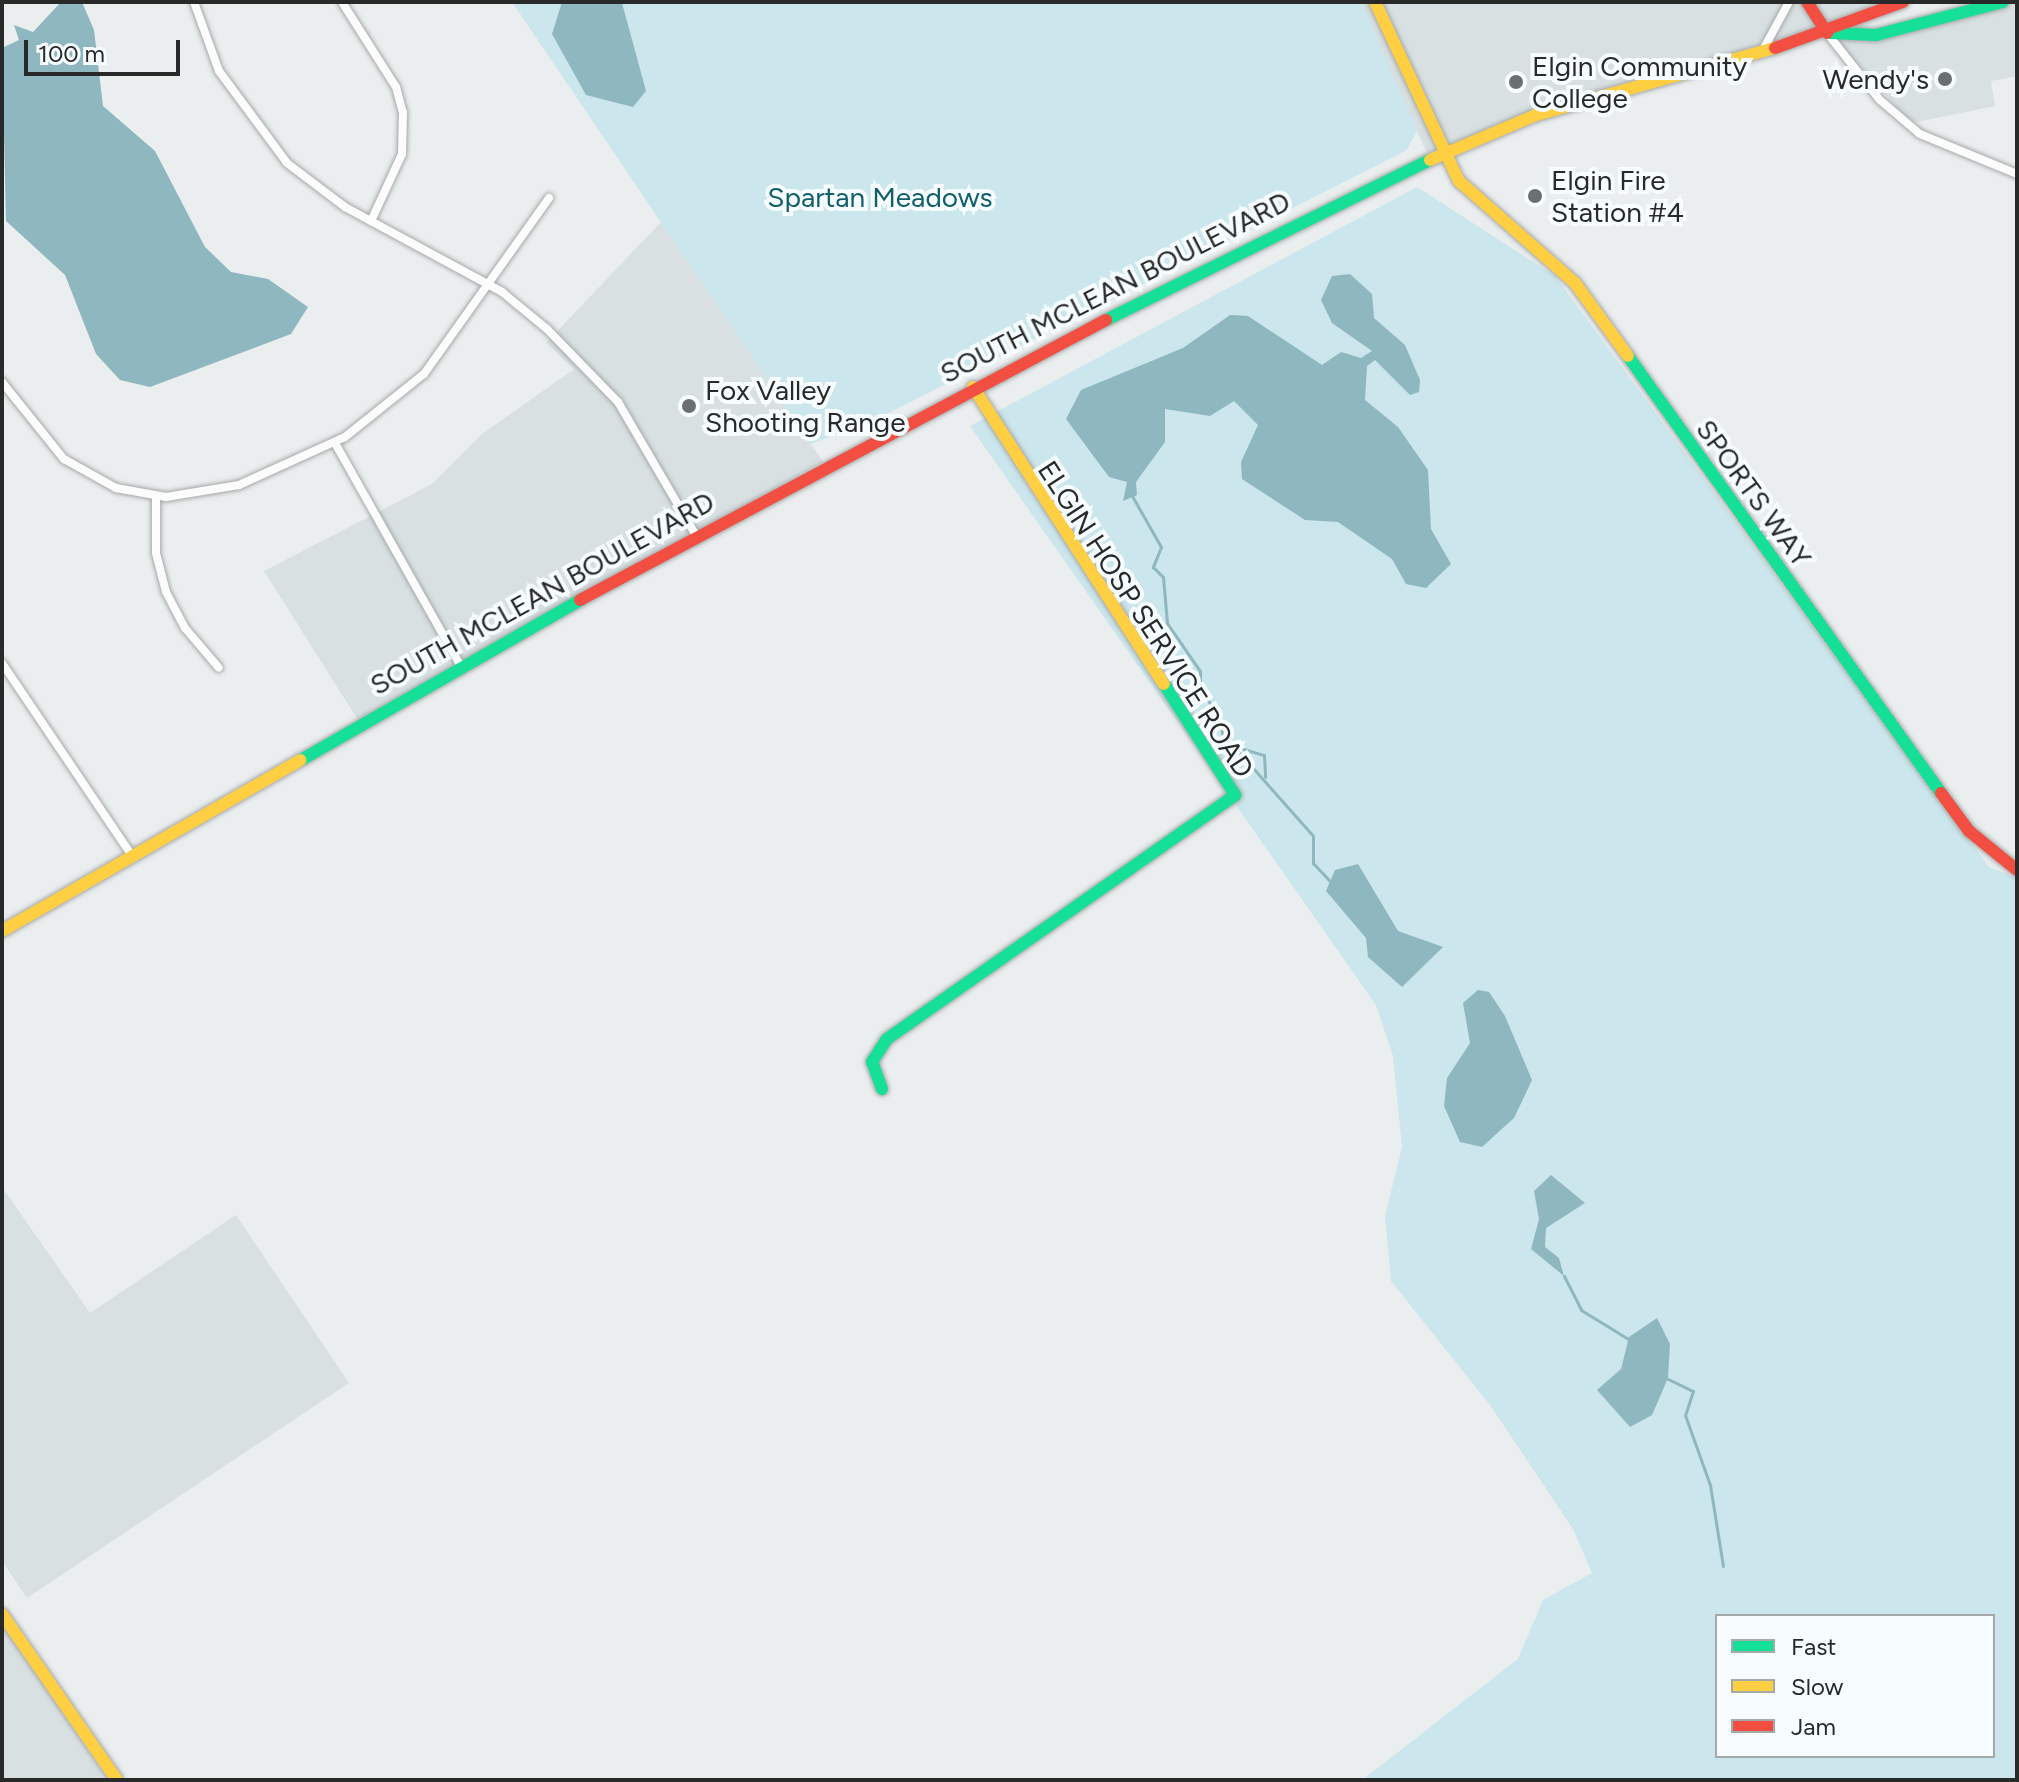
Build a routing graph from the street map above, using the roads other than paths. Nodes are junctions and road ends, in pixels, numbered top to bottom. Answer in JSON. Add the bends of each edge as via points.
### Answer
{"nodes":[{"id":1,"x":194,"y":2,"type":"edge"},
{"id":2,"x":342,"y":2,"type":"edge"},
{"id":3,"x":1375,"y":2,"type":"edge"},
{"id":4,"x":1789,"y":2,"type":"edge"},
{"id":5,"x":1807,"y":2,"type":"edge"},
{"id":6,"x":1903,"y":2,"type":"edge"},
{"id":7,"x":2003,"y":2,"type":"edge"},
{"id":8,"x":1827,"y":33,"type":"junction"},
{"id":9,"x":1764,"y":48,"type":"junction"},
{"id":10,"x":1442,"y":153,"type":"junction"},
{"id":11,"x":2017,"y":174,"type":"edge"},
{"id":12,"x":549,"y":198,"type":"dead end"},
{"id":13,"x":371,"y":221,"type":"junction"},
{"id":14,"x":492,"y":286,"type":"junction"},
{"id":15,"x":2,"y":382,"type":"edge"},
{"id":16,"x":973,"y":387,"type":"junction"},
{"id":17,"x":335,"y":443,"type":"junction"},
{"id":18,"x":156,"y":497,"type":"junction"},
{"id":19,"x":695,"y":534,"type":"junction"},
{"id":20,"x":2,"y":663,"type":"edge"},
{"id":21,"x":460,"y":665,"type":"junction"},
{"id":22,"x":219,"y":668,"type":"dead end"},
{"id":23,"x":131,"y":854,"type":"junction"},
{"id":24,"x":2017,"y":870,"type":"edge"},
{"id":25,"x":2,"y":931,"type":"edge"},
{"id":26,"x":882,"y":1089,"type":"dead end"},
{"id":27,"x":2,"y":1614,"type":"edge"},
{"id":28,"x":117,"y":1780,"type":"edge"}],
"edges":[{"from":1,"to":13,"type":"street","via":[[219,71],[263,138],[321,192]]},
{"from":2,"to":13,"type":"street","via":[[392,80],[403,113],[402,154]]},
{"from":3,"to":10,"type":"main road","name":"SPORTS WAY"},
{"from":4,"to":9,"type":"street"},
{"from":5,"to":8,"type":"main road"},
{"from":6,"to":8,"type":"main road","name":"SOUTH MCLEAN BOULEVARD"},
{"from":7,"to":8,"type":"main road","name":"SOUTH MCLEAN BOULEVARD","via":[[1876,35]]},
{"from":8,"to":9,"type":"main road","name":"SOUTH MCLEAN BOULEVARD"},
{"from":8,"to":11,"type":"street","via":[[1880,100],[1920,134]]},
{"from":9,"to":10,"type":"main road","name":"SOUTH MCLEAN BOULEVARD","via":[[1536,115]]},
{"from":10,"to":16,"type":"main road","name":"SOUTH MCLEAN BOULEVARD"},
{"from":10,"to":24,"type":"main road","name":"SPORTS WAY","via":[[1473,200],[1575,283],[1969,831]]},
{"from":12,"to":14,"type":"street"},
{"from":13,"to":14,"type":"street"},
{"from":14,"to":17,"type":"street","via":[[424,374]]},
{"from":14,"to":19,"type":"street","via":[[579,358],[618,402]]},
{"from":15,"to":18,"type":"street","via":[[64,459],[116,488]]},
{"from":16,"to":19,"type":"main road","name":"SOUTH MCLEAN BOULEVARD"},
{"from":16,"to":26,"type":"main road","name":"ELGIN HOSP SERVICE ROAD","via":[[1235,795],[887,1039],[872,1062]]},
{"from":17,"to":18,"type":"street","via":[[239,485]]},
{"from":17,"to":21,"type":"street"},
{"from":18,"to":22,"type":"street","via":[[155,543],[166,592],[185,628]]},
{"from":19,"to":21,"type":"main road","name":"SOUTH MCLEAN BOULEVARD"},
{"from":20,"to":23,"type":"street"},
{"from":21,"to":23,"type":"main road","name":"SOUTH MCLEAN BOULEVARD"},
{"from":23,"to":25,"type":"main road","name":"SOUTH MCLEAN BOULEVARD"},
{"from":27,"to":28,"type":"main road"}]}
